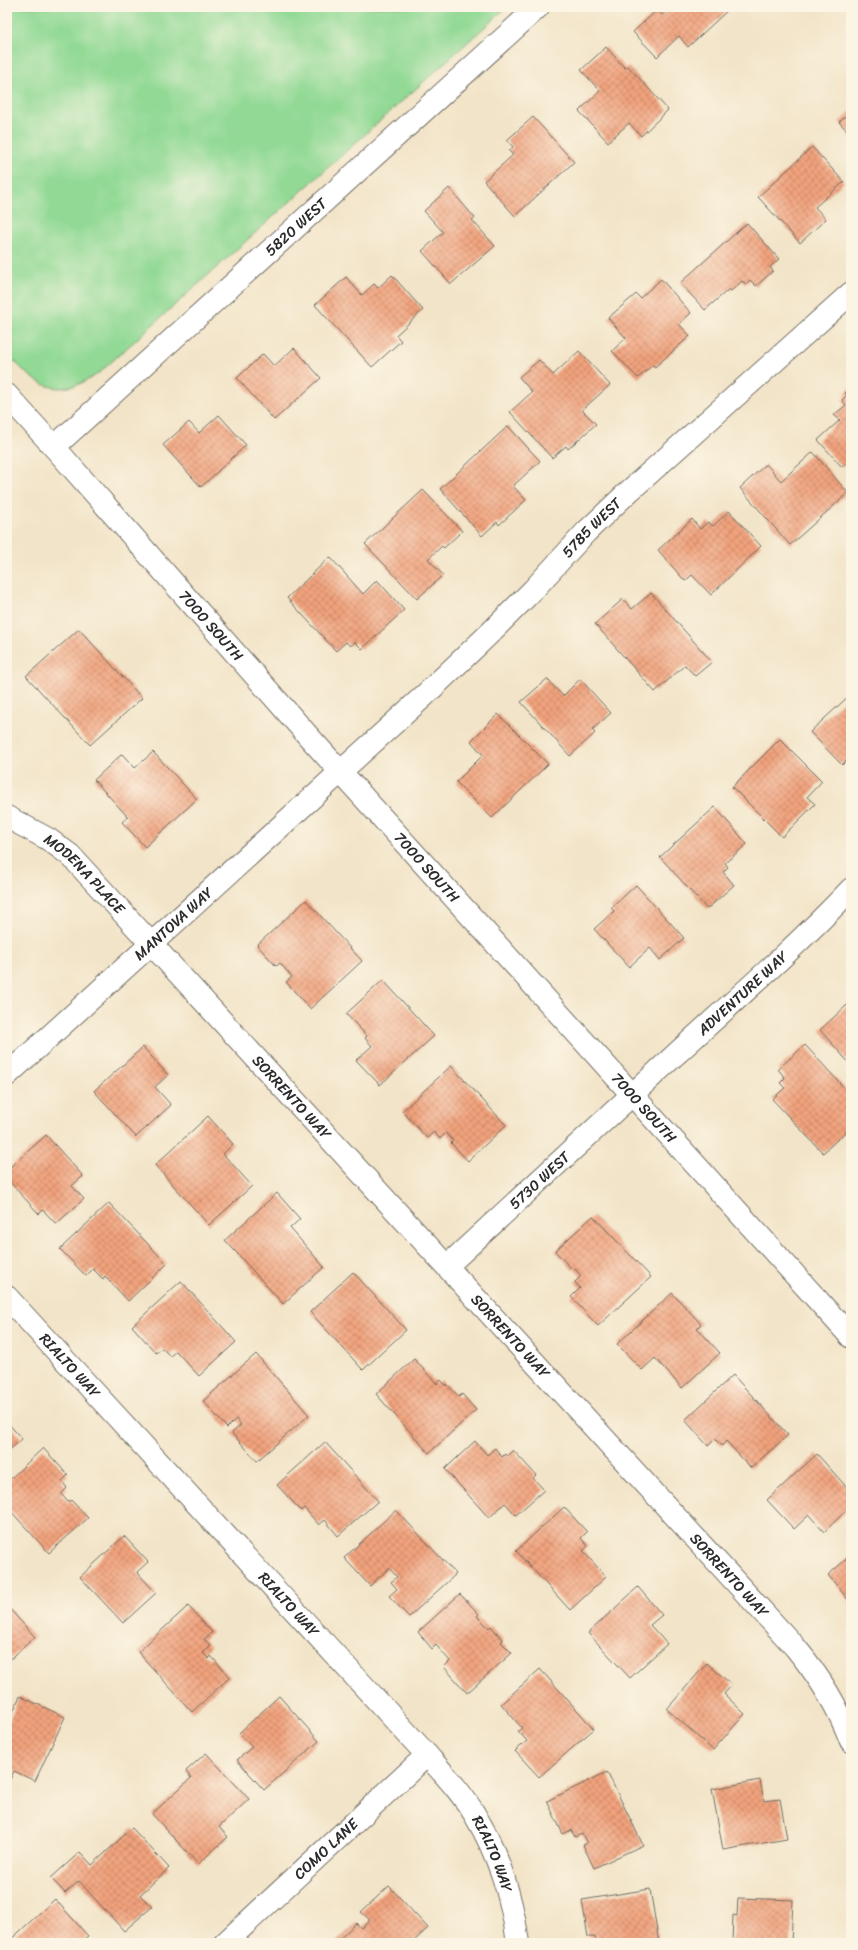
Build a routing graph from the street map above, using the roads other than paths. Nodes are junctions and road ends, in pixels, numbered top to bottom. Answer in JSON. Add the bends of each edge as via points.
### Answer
{"nodes":[{"id":1,"x":538,"y":7,"type":"edge"},
{"id":2,"x":851,"y":293,"type":"edge"},
{"id":3,"x":7,"y":395,"type":"edge"},
{"id":4,"x":54,"y":447,"type":"junction"},
{"id":5,"x":341,"y":773,"type":"junction"},
{"id":6,"x":7,"y":817,"type":"edge"},
{"id":7,"x":851,"y":889,"type":"edge"},
{"id":8,"x":152,"y":944,"type":"junction"},
{"id":9,"x":7,"y":1075,"type":"edge"},
{"id":10,"x":633,"y":1096,"type":"junction"},
{"id":11,"x":447,"y":1266,"type":"junction"},
{"id":12,"x":7,"y":1297,"type":"edge"},
{"id":13,"x":851,"y":1337,"type":"edge"},
{"id":14,"x":851,"y":1741,"type":"edge"},
{"id":15,"x":427,"y":1755,"type":"junction"},
{"id":16,"x":225,"y":1943,"type":"edge"},
{"id":17,"x":518,"y":1943,"type":"edge"}],
"edges":[{"from":1,"to":4,"type":"street","name":"5820 WEST"},
{"from":2,"to":5,"type":"street","name":"5785 WEST","via":[[626,494],[586,532],[489,634]]},
{"from":3,"to":4,"type":"street","name":"7000 SOUTH"},
{"from":4,"to":5,"type":"street","name":"7000 SOUTH"},
{"from":5,"to":8,"type":"street","name":"MANTOVA WAY"},
{"from":5,"to":10,"type":"street","name":"7000 SOUTH"},
{"from":6,"to":8,"type":"street","name":"MODENA PLACE","via":[[48,839],[70,856]]},
{"from":7,"to":10,"type":"street","name":"ADVENTURE WAY","via":[[808,934]]},
{"from":8,"to":9,"type":"street","name":"MANTOVA WAY"},
{"from":8,"to":11,"type":"street","name":"SORRENTO WAY"},
{"from":10,"to":11,"type":"street","name":"5730 WEST"},
{"from":10,"to":13,"type":"street","name":"7000 SOUTH"},
{"from":11,"to":14,"type":"street","name":"SORRENTO WAY","via":[[795,1647],[831,1697]]},
{"from":12,"to":15,"type":"street","name":"RIALTO WAY"},
{"from":15,"to":16,"type":"street","name":"COMO LANE"},
{"from":15,"to":17,"type":"street","name":"RIALTO WAY","via":[[463,1798],[488,1841],[510,1894]]}]}
